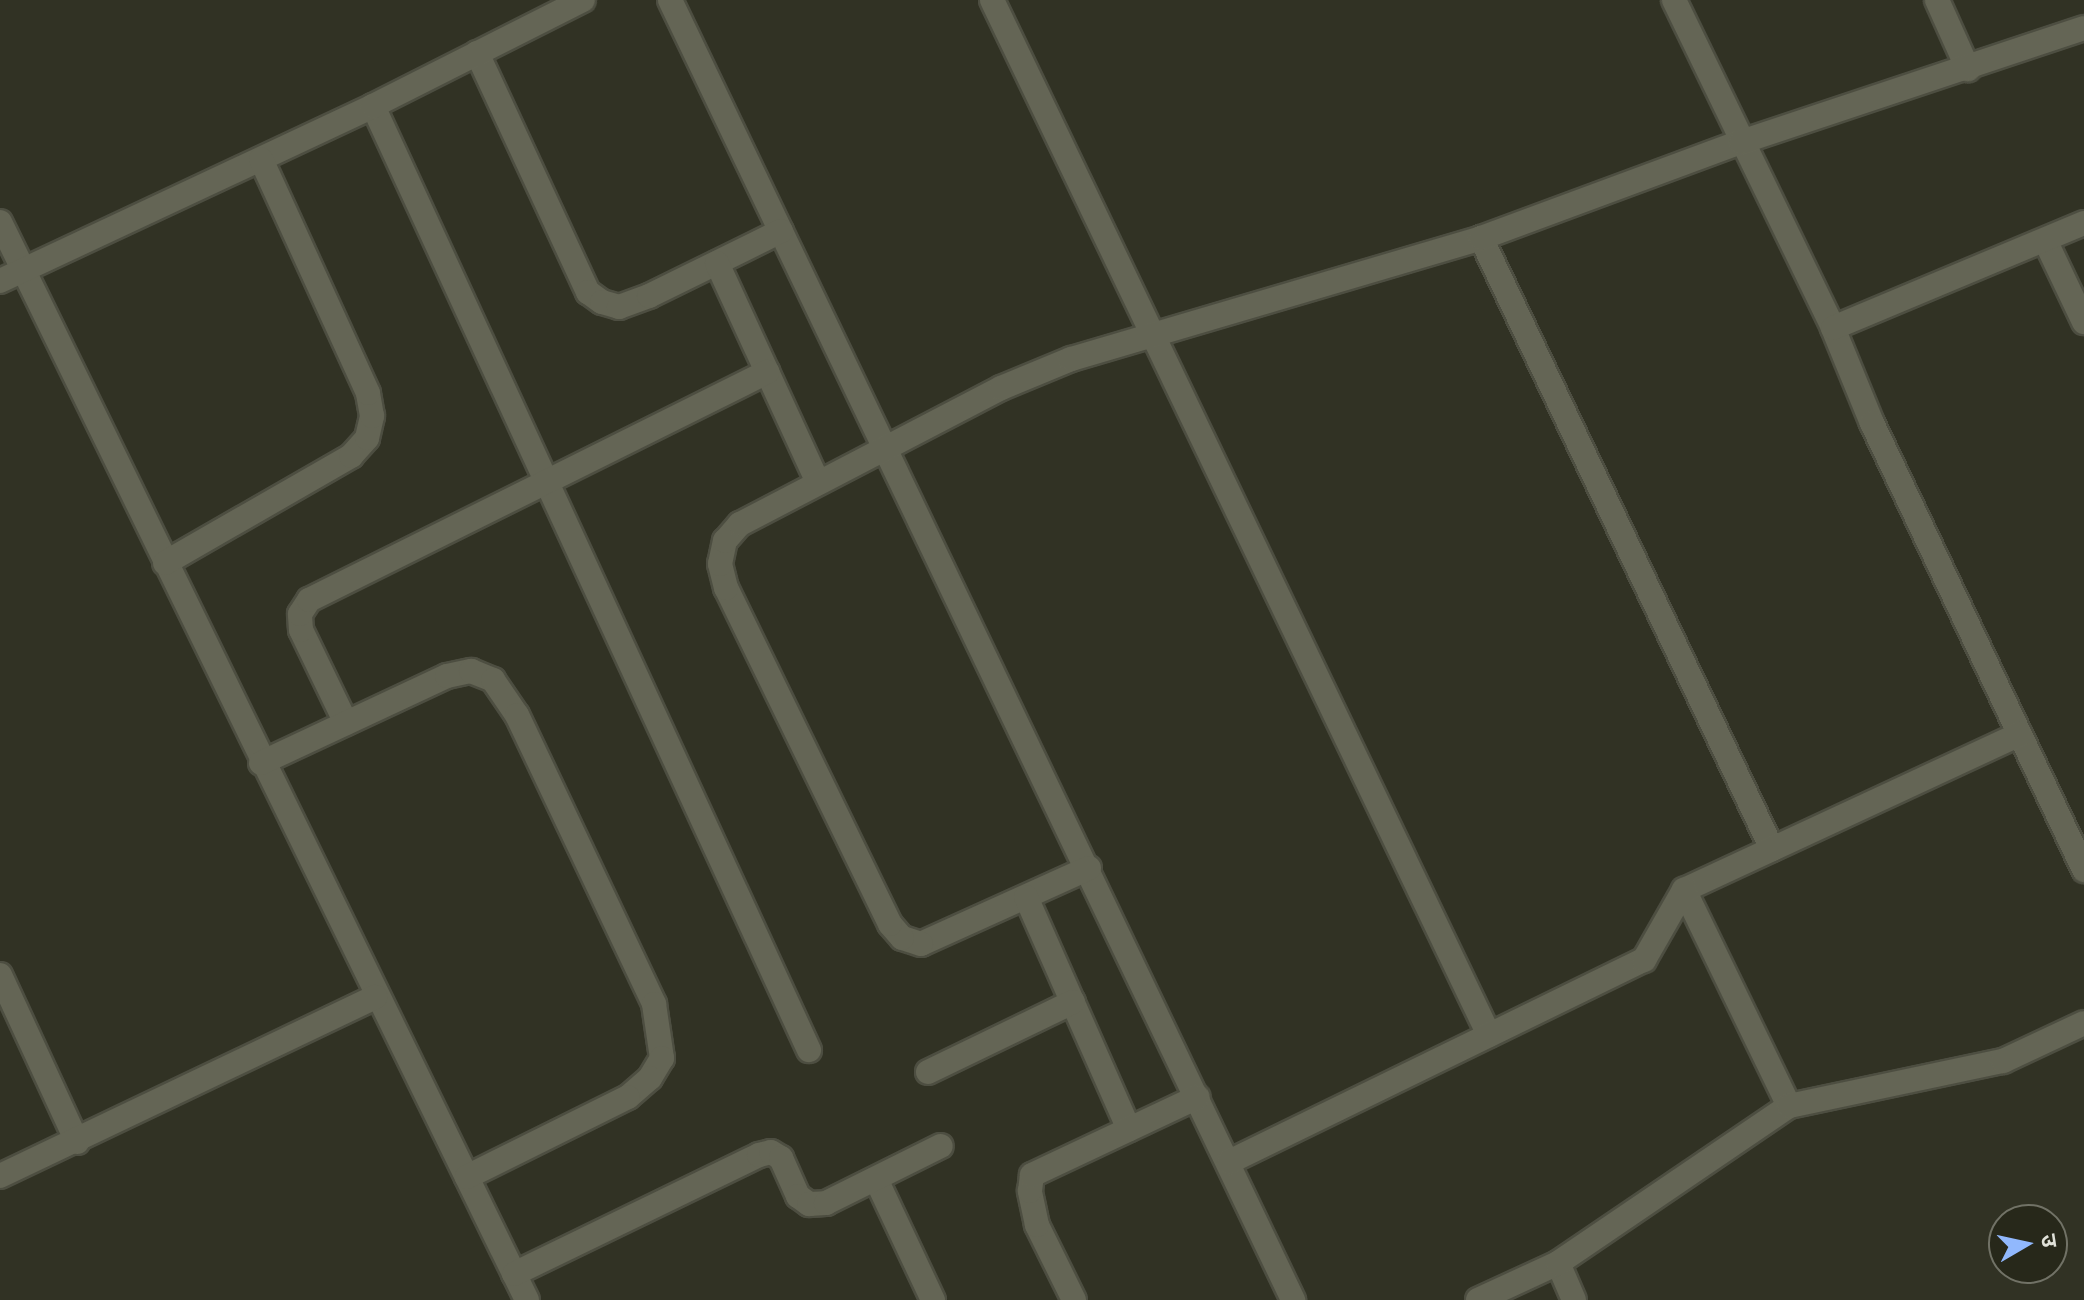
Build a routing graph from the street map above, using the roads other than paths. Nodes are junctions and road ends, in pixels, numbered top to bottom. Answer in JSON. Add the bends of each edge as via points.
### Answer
{"nodes":[{"id":1,"x":583,"y":0,"type":"edge"},
{"id":2,"x":670,"y":0,"type":"edge"},
{"id":3,"x":992,"y":0,"type":"edge"},
{"id":4,"x":1674,"y":0,"type":"edge"},
{"id":5,"x":1937,"y":0,"type":"edge"},
{"id":6,"x":2084,"y":28,"type":"edge"},
{"id":7,"x":477,"y":53,"type":"junction"},
{"id":8,"x":1968,"y":69,"type":"junction"},
{"id":9,"x":373,"y":106,"type":"junction"},
{"id":10,"x":1741,"y":142,"type":"junction"},
{"id":11,"x":261,"y":159,"type":"junction"},
{"id":12,"x":0,"y":222,"type":"edge"},
{"id":13,"x":2084,"y":223,"type":"edge"},
{"id":14,"x":781,"y":231,"type":"junction"},
{"id":15,"x":1481,"y":238,"type":"junction"},
{"id":16,"x":2045,"y":240,"type":"junction"},
{"id":17,"x":717,"y":263,"type":"junction"},
{"id":18,"x":24,"y":272,"type":"junction"},
{"id":19,"x":0,"y":281,"type":"edge"},
{"id":20,"x":2084,"y":322,"type":"edge"},
{"id":21,"x":1833,"y":328,"type":"junction"},
{"id":22,"x":1151,"y":335,"type":"junction"},
{"id":23,"x":767,"y":372,"type":"junction"},
{"id":24,"x":885,"y":446,"type":"junction"},
{"id":25,"x":546,"y":481,"type":"junction"},
{"id":26,"x":818,"y":483,"type":"junction"},
{"id":27,"x":165,"y":563,"type":"junction"},
{"id":28,"x":346,"y":723,"type":"junction"},
{"id":29,"x":2020,"y":734,"type":"junction"},
{"id":30,"x":261,"y":763,"type":"junction"},
{"id":31,"x":1772,"y":849,"type":"junction"},
{"id":32,"x":1089,"y":868,"type":"junction"},
{"id":33,"x":2084,"y":870,"type":"edge"},
{"id":34,"x":1684,"y":890,"type":"junction"},
{"id":35,"x":1026,"y":897,"type":"junction"},
{"id":36,"x":0,"y":975,"type":"edge"},
{"id":37,"x":375,"y":997,"type":"junction"},
{"id":38,"x":1073,"y":1002,"type":"junction"},
{"id":39,"x":2084,"y":1023,"type":"edge"},
{"id":40,"x":1489,"y":1035,"type":"junction"},
{"id":41,"x":809,"y":1050,"type":"dead end"},
{"id":42,"x":928,"y":1072,"type":"dead end"},
{"id":43,"x":1198,"y":1097,"type":"junction"},
{"id":44,"x":1789,"y":1106,"type":"junction"},
{"id":45,"x":1129,"y":1129,"type":"junction"},
{"id":46,"x":77,"y":1142,"type":"junction"},
{"id":47,"x":941,"y":1146,"type":"dead end"},
{"id":48,"x":1229,"y":1162,"type":"junction"},
{"id":49,"x":0,"y":1176,"type":"edge"},
{"id":50,"x":467,"y":1177,"type":"junction"},
{"id":51,"x":876,"y":1179,"type":"junction"},
{"id":52,"x":1558,"y":1263,"type":"junction"},
{"id":53,"x":514,"y":1274,"type":"junction"},
{"id":54,"x":527,"y":1300,"type":"edge"},
{"id":55,"x":933,"y":1300,"type":"edge"},
{"id":56,"x":1074,"y":1300,"type":"edge"},
{"id":57,"x":1293,"y":1300,"type":"edge"},
{"id":58,"x":1478,"y":1300,"type":"edge"},
{"id":59,"x":1574,"y":1300,"type":"edge"}],
"edges":[{"from":1,"to":7,"type":"street"},
{"from":2,"to":14,"type":"street"},
{"from":3,"to":22,"type":"street"},
{"from":4,"to":10,"type":"street"},
{"from":5,"to":8,"type":"street"},
{"from":6,"to":8,"type":"street"},
{"from":7,"to":9,"type":"street"},
{"from":7,"to":17,"type":"street","via":[[588,292],[619,307]]},
{"from":8,"to":10,"type":"street"},
{"from":9,"to":11,"type":"street"},
{"from":9,"to":25,"type":"street"},
{"from":10,"to":15,"type":"street"},
{"from":10,"to":21,"type":"street"},
{"from":11,"to":18,"type":"street"},
{"from":11,"to":27,"type":"street","via":[[368,393],[372,416],[367,438],[351,456]]},
{"from":12,"to":18,"type":"street"},
{"from":13,"to":16,"type":"street"},
{"from":14,"to":17,"type":"street"},
{"from":14,"to":24,"type":"street"},
{"from":15,"to":22,"type":"street"},
{"from":15,"to":31,"type":"street"},
{"from":16,"to":20,"type":"street"},
{"from":16,"to":21,"type":"street"},
{"from":17,"to":23,"type":"street"},
{"from":18,"to":19,"type":"street"},
{"from":18,"to":27,"type":"street"},
{"from":21,"to":29,"type":"street","via":[[1872,423]]},
{"from":22,"to":24,"type":"street","via":[[1043,371]]},
{"from":22,"to":40,"type":"street"},
{"from":23,"to":25,"type":"street"},
{"from":23,"to":26,"type":"street"},
{"from":24,"to":26,"type":"street"},
{"from":24,"to":32,"type":"street"},
{"from":25,"to":28,"type":"street","via":[[309,600],[300,614],[301,630]]},
{"from":25,"to":41,"type":"street"},
{"from":26,"to":35,"type":"street","via":[[740,524],[725,541],[720,564],[726,588],[890,924],[902,938],[921,944]]},
{"from":27,"to":30,"type":"street"},
{"from":28,"to":30,"type":"street"},
{"from":28,"to":50,"type":"street","via":[[447,676],[471,671],[493,680],[517,715],[658,1018],[662,1058],[650,1078],[628,1097]]},
{"from":29,"to":31,"type":"street"},
{"from":29,"to":33,"type":"street"},
{"from":30,"to":37,"type":"street"},
{"from":31,"to":34,"type":"street"},
{"from":32,"to":35,"type":"street"},
{"from":32,"to":43,"type":"street"},
{"from":34,"to":40,"type":"street","via":[[1644,960]]},
{"from":34,"to":44,"type":"street"},
{"from":35,"to":38,"type":"street"},
{"from":36,"to":46,"type":"street"},
{"from":37,"to":46,"type":"street"},
{"from":37,"to":50,"type":"street"},
{"from":38,"to":42,"type":"street"},
{"from":38,"to":45,"type":"street"},
{"from":39,"to":44,"type":"street","via":[[2003,1061]]},
{"from":40,"to":48,"type":"street"},
{"from":43,"to":45,"type":"street"},
{"from":43,"to":48,"type":"street"},
{"from":44,"to":52,"type":"street"},
{"from":45,"to":56,"type":"street","via":[[1032,1175],[1037,1225]]},
{"from":46,"to":49,"type":"street"},
{"from":47,"to":51,"type":"street"},
{"from":48,"to":57,"type":"street"},
{"from":50,"to":53,"type":"street"},
{"from":51,"to":53,"type":"street","via":[[826,1203],[809,1204],[798,1196],[781,1158],[771,1152],[759,1155]]},
{"from":51,"to":55,"type":"street"},
{"from":52,"to":58,"type":"street"},
{"from":52,"to":59,"type":"street"},
{"from":53,"to":54,"type":"street"}]}
